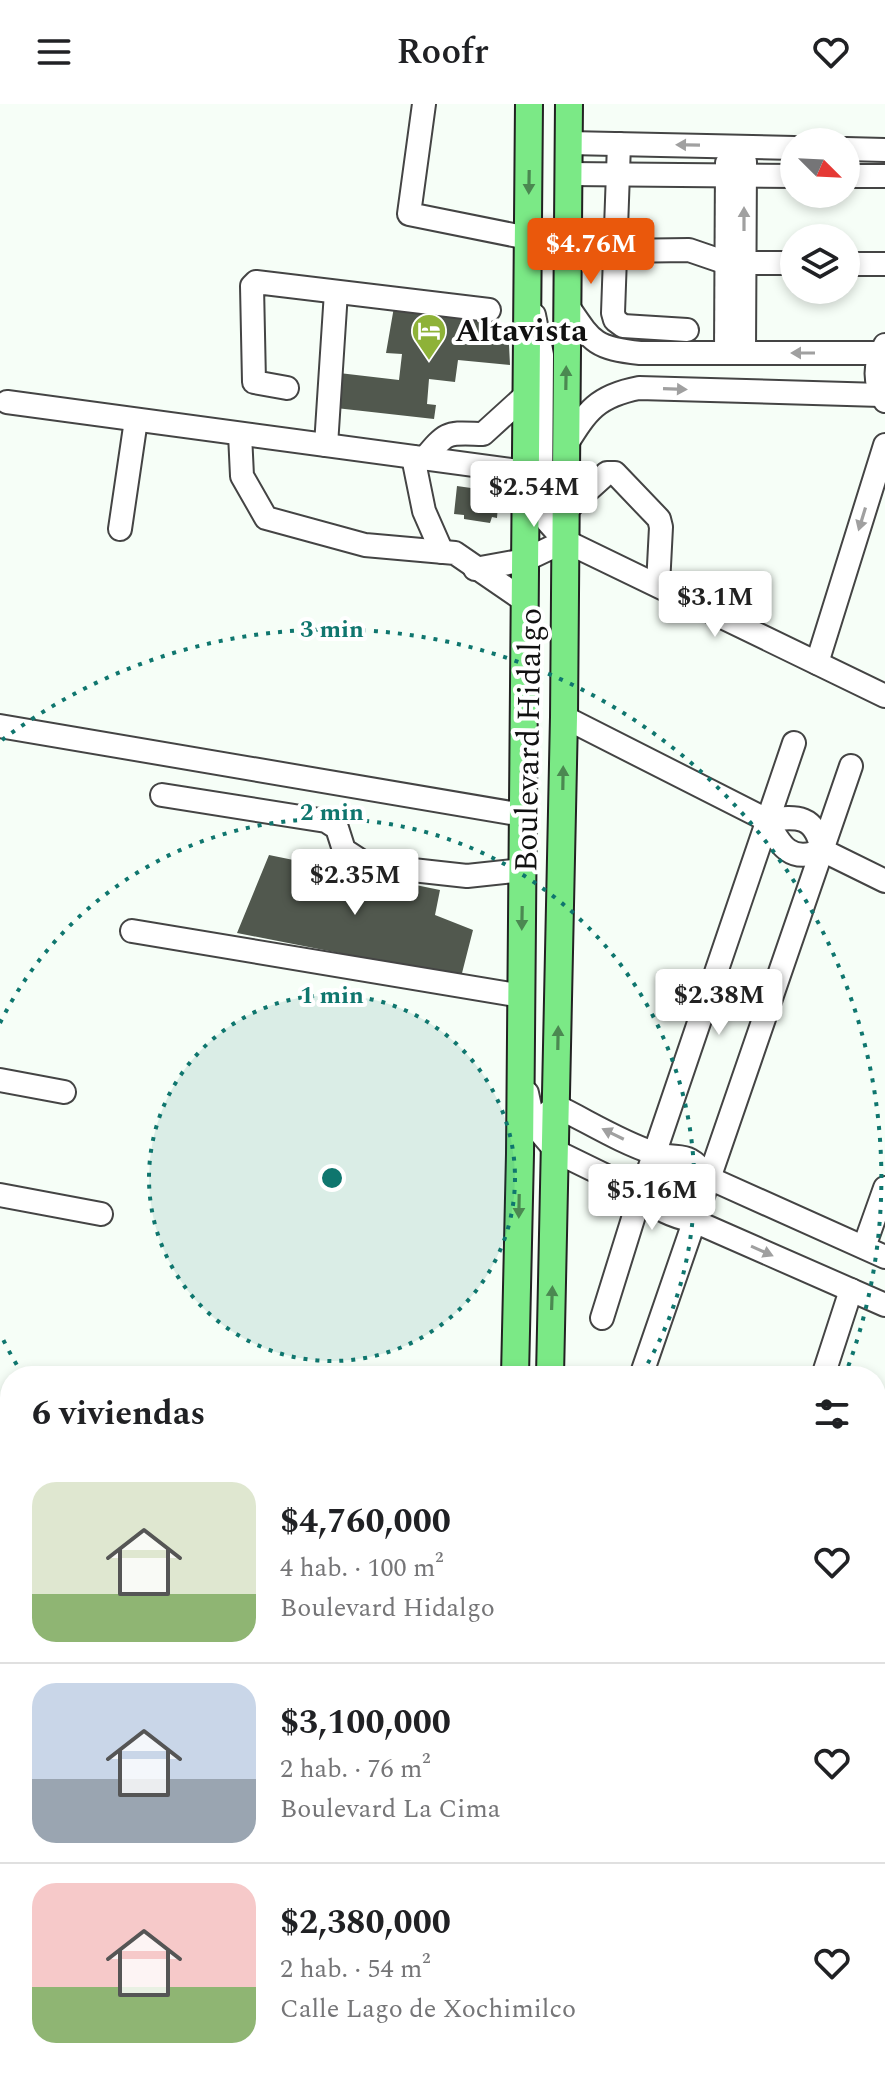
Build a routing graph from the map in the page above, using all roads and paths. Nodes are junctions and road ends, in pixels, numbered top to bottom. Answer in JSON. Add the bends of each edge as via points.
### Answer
{"nodes":[{"id":1,"x":424,"y":104,"type":"edge"},
{"id":2,"x":529,"y":104,"type":"edge"},
{"id":3,"x":569,"y":104,"type":"edge"},
{"id":4,"x":569,"y":143,"type":"junction"},
{"id":5,"x":619,"y":144,"type":"junction"},
{"id":6,"x":736,"y":146,"type":"junction"},
{"id":7,"x":780,"y":148,"type":"edge"},
{"id":8,"x":860,"y":149,"type":"edge"},
{"id":9,"x":885,"y":150,"type":"edge"},
{"id":10,"x":569,"y":174,"type":"junction"},
{"id":11,"x":618,"y":174,"type":"junction"},
{"id":12,"x":736,"y":176,"type":"junction"},
{"id":13,"x":780,"y":176,"type":"edge"},
{"id":14,"x":860,"y":176,"type":"edge"},
{"id":15,"x":885,"y":176,"type":"edge"},
{"id":16,"x":528,"y":238,"type":"junction"},
{"id":17,"x":615,"y":251,"type":"junction"},
{"id":18,"x":736,"y":263,"type":"junction"},
{"id":19,"x":780,"y":263,"type":"edge"},
{"id":20,"x":860,"y":264,"type":"edge"},
{"id":21,"x":885,"y":264,"type":"edge"},
{"id":22,"x":528,"y":289,"type":"junction"},
{"id":23,"x":336,"y":292,"type":"junction"},
{"id":24,"x":567,"y":305,"type":"junction"},
{"id":25,"x":489,"y":310,"type":"dead end"},
{"id":26,"x":687,"y":330,"type":"dead end"},
{"id":27,"x":883,"y":349,"type":"edge"},
{"id":28,"x":735,"y":353,"type":"junction"},
{"id":29,"x":287,"y":388,"type":"dead end"},
{"id":30,"x":527,"y":394,"type":"junction"},
{"id":31,"x":883,"y":398,"type":"edge"},
{"id":32,"x":7,"y":402,"type":"dead end"},
{"id":33,"x":136,"y":420,"type":"junction"},
{"id":34,"x":240,"y":434,"type":"junction"},
{"id":35,"x":326,"y":445,"type":"junction"},
{"id":36,"x":566,"y":445,"type":"junction"},
{"id":37,"x":885,"y":445,"type":"edge"},
{"id":38,"x":418,"y":458,"type":"junction"},
{"id":39,"x":526,"y":472,"type":"junction"},
{"id":40,"x":565,"y":511,"type":"junction"},
{"id":41,"x":120,"y":529,"type":"dead end"},
{"id":42,"x":565,"y":541,"type":"junction"},
{"id":43,"x":442,"y":552,"type":"junction"},
{"id":44,"x":525,"y":560,"type":"junction"},
{"id":45,"x":475,"y":569,"type":"junction"},
{"id":46,"x":658,"y":585,"type":"junction"},
{"id":47,"x":525,"y":601,"type":"junction"},
{"id":48,"x":817,"y":663,"type":"junction"},
{"id":49,"x":885,"y":696,"type":"edge"},
{"id":50,"x":564,"y":717,"type":"junction"},
{"id":51,"x":0,"y":726,"type":"edge"},
{"id":52,"x":794,"y":743,"type":"dead end"},
{"id":53,"x":851,"y":766,"type":"dead end"},
{"id":54,"x":162,"y":795,"type":"dead end"},
{"id":55,"x":523,"y":815,"type":"junction"},
{"id":56,"x":767,"y":820,"type":"junction"},
{"id":57,"x":822,"y":850,"type":"junction"},
{"id":58,"x":523,"y":870,"type":"junction"},
{"id":59,"x":885,"y":881,"type":"edge"},
{"id":60,"x":132,"y":931,"type":"dead end"},
{"id":61,"x":522,"y":996,"type":"junction"},
{"id":62,"x":521,"y":1061,"type":"junction"},
{"id":63,"x":0,"y":1080,"type":"edge"},
{"id":64,"x":64,"y":1092,"type":"dead end"},
{"id":65,"x":557,"y":1098,"type":"junction"},
{"id":66,"x":534,"y":1125,"type":"junction"},
{"id":67,"x":557,"y":1152,"type":"junction"},
{"id":68,"x":520,"y":1154,"type":"junction"},
{"id":69,"x":656,"y":1154,"type":"junction"},
{"id":70,"x":709,"y":1178,"type":"junction"},
{"id":71,"x":885,"y":1188,"type":"edge"},
{"id":72,"x":641,"y":1193,"type":"junction"},
{"id":73,"x":0,"y":1195,"type":"edge"},
{"id":74,"x":101,"y":1214,"type":"dead end"},
{"id":75,"x":694,"y":1221,"type":"junction"},
{"id":76,"x":864,"y":1247,"type":"junction"},
{"id":77,"x":885,"y":1257,"type":"edge"},
{"id":78,"x":851,"y":1290,"type":"junction"},
{"id":79,"x":885,"y":1305,"type":"edge"},
{"id":80,"x":602,"y":1318,"type":"dead end"},
{"id":81,"x":515,"y":1366,"type":"edge"},
{"id":82,"x":550,"y":1366,"type":"edge"},
{"id":83,"x":644,"y":1366,"type":"edge"},
{"id":84,"x":826,"y":1366,"type":"edge"}],
"edges":[{"from":1,"to":16,"type":"street","via":[[409,214]]},
{"from":2,"to":16,"type":"main road","name":"Boulevard Hidalgo","one_way":true},
{"from":3,"to":4,"type":"main road","name":"Boulevard Hidalgo"},
{"from":4,"to":5,"type":"street"},
{"from":4,"to":10,"type":"main road","name":"Boulevard Hidalgo"},
{"from":6,"to":5,"type":"street","one_way":true},
{"from":5,"to":11,"type":"street"},
{"from":6,"to":7,"type":"street"},
{"from":6,"to":12,"type":"street"},
{"from":8,"to":9,"type":"street"},
{"from":10,"to":11,"type":"street"},
{"from":10,"to":24,"type":"main road","name":"Boulevard Hidalgo"},
{"from":11,"to":12,"type":"street"},
{"from":11,"to":17,"type":"street"},
{"from":12,"to":13,"type":"street"},
{"from":12,"to":18,"type":"street"},
{"from":14,"to":15,"type":"street"},
{"from":16,"to":22,"type":"main road","name":"Boulevard Hidalgo"},
{"from":17,"to":18,"type":"street","via":[[689,250]]},
{"from":17,"to":26,"type":"street","via":[[615,320],[623,326]]},
{"from":18,"to":19,"type":"street"},
{"from":18,"to":28,"type":"street"},
{"from":20,"to":21,"type":"street"},
{"from":22,"to":30,"type":"main road","name":"Boulevard Hidalgo"},
{"from":22,"to":42,"type":"street","via":[[542,355],[541,505]]},
{"from":23,"to":25,"type":"street"},
{"from":23,"to":29,"type":"street","via":[[253,284],[254,382]]},
{"from":23,"to":35,"type":"street"},
{"from":24,"to":28,"type":"street","via":[[588,337],[609,350]]},
{"from":36,"to":24,"type":"main road","name":"Boulevard Hidalgo","one_way":true},
{"from":27,"to":28,"type":"street","one_way":true},
{"from":27,"to":31,"type":"street","via":[[876,373]]},
{"from":30,"to":38,"type":"street","via":[[483,434],[449,433]]},
{"from":30,"to":39,"type":"main road","name":"Boulevard Hidalgo"},
{"from":36,"to":31,"type":"street","one_way":true,"via":[[599,401],[639,388]]},
{"from":32,"to":33,"type":"street"},
{"from":33,"to":34,"type":"street"},
{"from":33,"to":41,"type":"street"},
{"from":34,"to":35,"type":"street"},
{"from":34,"to":43,"type":"street","via":[[242,476],[266,518],[365,545]]},
{"from":35,"to":38,"type":"street"},
{"from":36,"to":40,"type":"main road","name":"Boulevard Hidalgo"},
{"from":37,"to":48,"type":"street","one_way":true},
{"from":38,"to":39,"type":"street"},
{"from":38,"to":43,"type":"street","via":[[424,511]]},
{"from":39,"to":44,"type":"main road","name":"Boulevard Hidalgo"},
{"from":40,"to":42,"type":"main road","name":"Boulevard Hidalgo"},
{"from":40,"to":46,"type":"street","via":[[607,473],[615,473],[659,519]]},
{"from":42,"to":44,"type":"street"},
{"from":42,"to":46,"type":"street"},
{"from":42,"to":50,"type":"main road","name":"Boulevard Hidalgo"},
{"from":43,"to":45,"type":"street","via":[[455,553]]},
{"from":44,"to":45,"type":"street"},
{"from":44,"to":47,"type":"main road","name":"Boulevard Hidalgo"},
{"from":45,"to":47,"type":"street"},
{"from":46,"to":48,"type":"street"},
{"from":47,"to":55,"type":"main road","name":"Boulevard Hidalgo"},
{"from":48,"to":49,"type":"street"},
{"from":50,"to":56,"type":"street"},
{"from":65,"to":50,"type":"main road","name":"Boulevard Hidalgo","one_way":true},
{"from":51,"to":55,"type":"street"},
{"from":52,"to":56,"type":"street"},
{"from":53,"to":57,"type":"street"},
{"from":54,"to":58,"type":"street","via":[[326,821],[337,828],[344,850],[367,865],[467,876]]},
{"from":55,"to":58,"type":"main road","name":"Boulevard Hidalgo"},
{"from":56,"to":57,"type":"street","via":[[778,841],[799,856]]},
{"from":56,"to":57,"type":"street","via":[[803,819],[819,834]]},
{"from":56,"to":69,"type":"street"},
{"from":57,"to":59,"type":"street"},
{"from":57,"to":70,"type":"street"},
{"from":58,"to":61,"type":"main road","name":"Boulevard Hidalgo","one_way":true},
{"from":60,"to":61,"type":"street"},
{"from":61,"to":62,"type":"main road","name":"Boulevard Hidalgo"},
{"from":62,"to":65,"type":"main road","via":[[539,1100]]},
{"from":62,"to":66,"type":"street"},
{"from":62,"to":68,"type":"main road","name":"Boulevard Hidalgo"},
{"from":63,"to":64,"type":"street"},
{"from":65,"to":66,"type":"street"},
{"from":65,"to":67,"type":"main road","name":"Boulevard Hidalgo"},
{"from":69,"to":65,"type":"street","one_way":true},
{"from":66,"to":67,"type":"street"},
{"from":66,"to":68,"type":"street"},
{"from":67,"to":68,"type":"main road","via":[[538,1144]]},
{"from":67,"to":72,"type":"street"},
{"from":82,"to":67,"type":"main road","name":"Boulevard Hidalgo","one_way":true},
{"from":68,"to":81,"type":"main road","name":"Boulevard Hidalgo","one_way":true},
{"from":69,"to":70,"type":"street","via":[[680,1155]]},
{"from":69,"to":72,"type":"street"},
{"from":70,"to":75,"type":"street"},
{"from":70,"to":76,"type":"street"},
{"from":71,"to":76,"type":"street"},
{"from":72,"to":75,"type":"street","via":[[661,1211]]},
{"from":72,"to":80,"type":"street"},
{"from":73,"to":74,"type":"street"},
{"from":75,"to":78,"type":"street","one_way":true},
{"from":75,"to":83,"type":"street"},
{"from":76,"to":77,"type":"street"},
{"from":78,"to":79,"type":"street"},
{"from":78,"to":84,"type":"street"}]}
